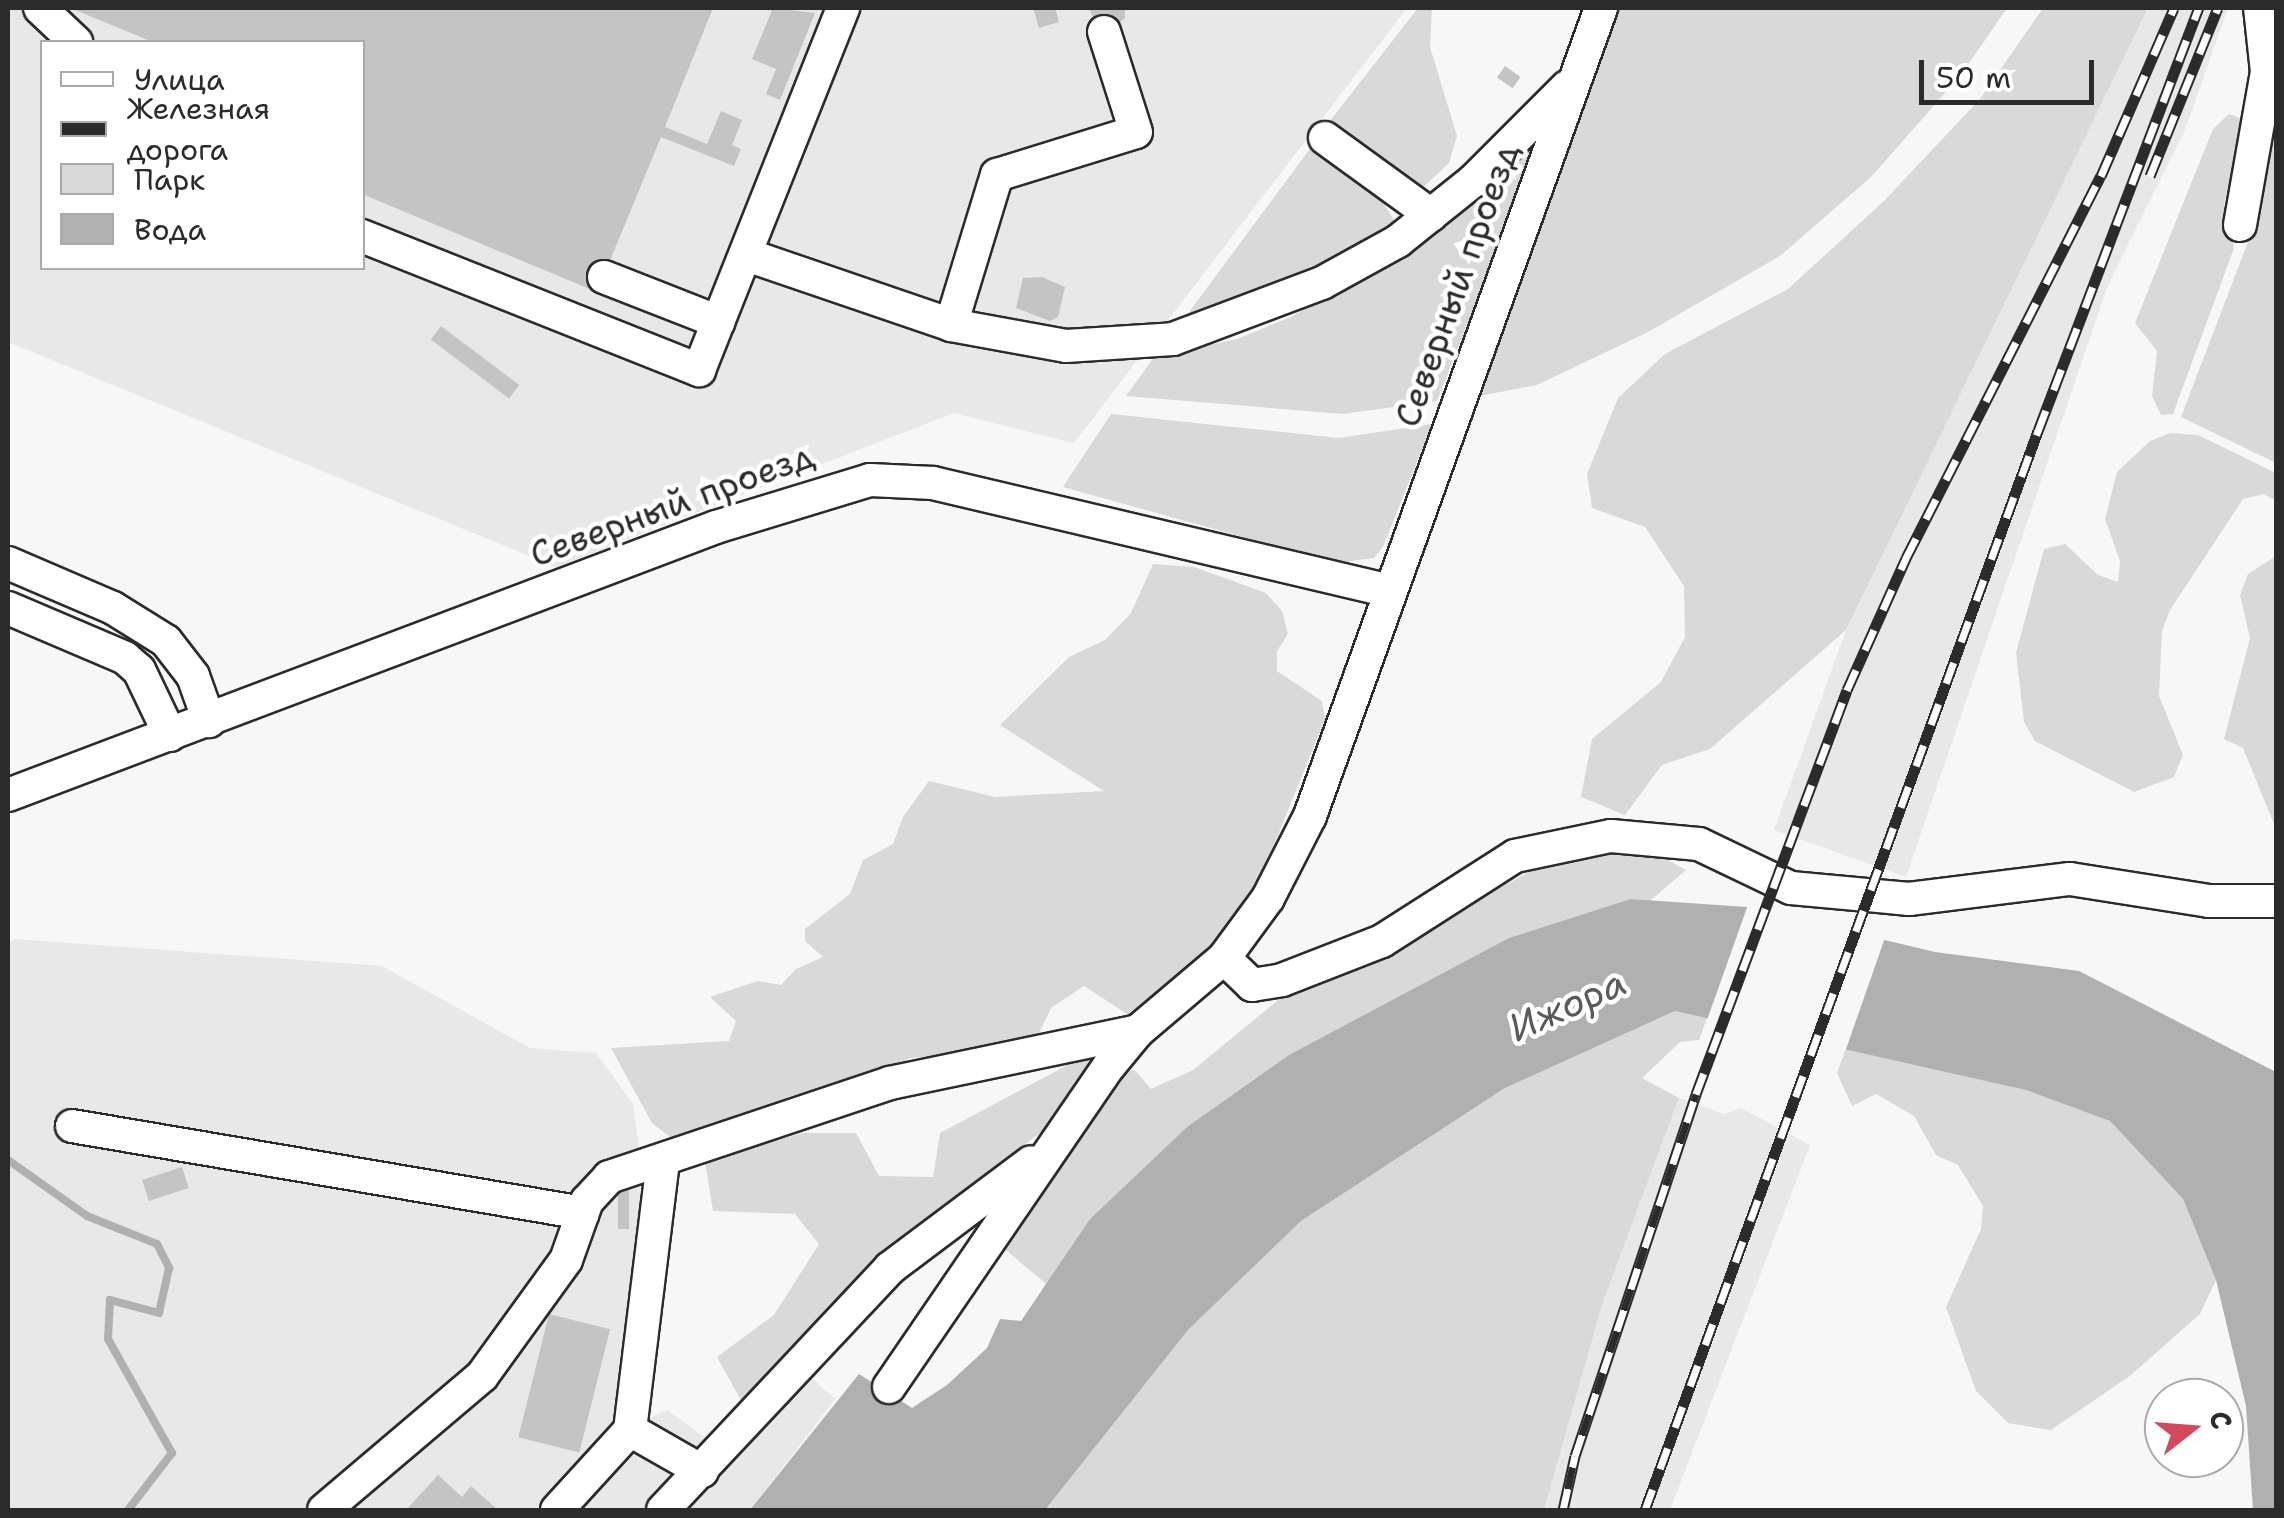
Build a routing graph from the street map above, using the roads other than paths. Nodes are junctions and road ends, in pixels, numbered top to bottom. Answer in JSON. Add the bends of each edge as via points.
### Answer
{"nodes":[{"id":1,"x":40,"y":8,"type":"edge"},
{"id":2,"x":843,"y":8,"type":"edge"},
{"id":3,"x":1602,"y":8,"type":"edge"},
{"id":4,"x":2260,"y":8,"type":"edge"},
{"id":5,"x":1104,"y":32,"type":"dead end"},
{"id":6,"x":74,"y":40,"type":"edge"},
{"id":7,"x":1574,"y":80,"type":"junction"},
{"id":8,"x":1324,"y":138,"type":"dead end"},
{"id":9,"x":1431,"y":215,"type":"junction"},
{"id":10,"x":2240,"y":225,"type":"dead end"},
{"id":11,"x":365,"y":237,"type":"edge"},
{"id":12,"x":747,"y":255,"type":"junction"},
{"id":13,"x":604,"y":276,"type":"dead end"},
{"id":14,"x":719,"y":322,"type":"junction"},
{"id":15,"x":951,"y":325,"type":"junction"},
{"id":16,"x":8,"y":563,"type":"edge"},
{"id":17,"x":1386,"y":590,"type":"junction"},
{"id":18,"x":8,"y":608,"type":"edge"},
{"id":19,"x":147,"y":693,"type":"junction"},
{"id":20,"x":209,"y":721,"type":"junction"},
{"id":21,"x":170,"y":735,"type":"junction"},
{"id":22,"x":136,"y":748,"type":"junction"},
{"id":23,"x":8,"y":796,"type":"edge"},
{"id":24,"x":2276,"y":901,"type":"edge"},
{"id":25,"x":1224,"y":958,"type":"junction"},
{"id":26,"x":1138,"y":1032,"type":"junction"},
{"id":27,"x":72,"y":1126,"type":"dead end"},
{"id":28,"x":1054,"y":1144,"type":"junction"},
{"id":29,"x":663,"y":1160,"type":"junction"},
{"id":30,"x":582,"y":1213,"type":"junction"},
{"id":31,"x":888,"y":1387,"type":"dead end"},
{"id":32,"x":630,"y":1430,"type":"junction"},
{"id":33,"x":702,"y":1471,"type":"junction"},
{"id":34,"x":324,"y":1510,"type":"edge"},
{"id":35,"x":557,"y":1510,"type":"edge"},
{"id":36,"x":663,"y":1510,"type":"edge"}],
"edges":[{"from":1,"to":6,"type":"street"},
{"from":2,"to":12,"type":"street"},
{"from":3,"to":7,"type":"street","name":"Северный проезд"},
{"from":4,"to":10,"type":"street","via":[[2267,72]]},
{"from":5,"to":15,"type":"street","via":[[1136,132],[997,175]]},
{"from":7,"to":9,"type":"street"},
{"from":7,"to":17,"type":"street","name":"Северный проезд"},
{"from":8,"to":9,"type":"street"},
{"from":9,"to":15,"type":"street","via":[[1322,282],[1173,339],[1066,346]]},
{"from":11,"to":14,"type":"street","via":[[700,370]]},
{"from":12,"to":14,"type":"street"},
{"from":12,"to":15,"type":"street"},
{"from":13,"to":14,"type":"street"},
{"from":16,"to":20,"type":"street","via":[[154,632],[182,657]]},
{"from":17,"to":20,"type":"street","name":"Северный проезд","via":[[933,482],[870,480],[716,527]]},
{"from":17,"to":25,"type":"street","name":"Северный проезд","via":[[1310,816],[1268,898]]},
{"from":18,"to":19,"type":"street","via":[[125,658],[139,670]]},
{"from":19,"to":21,"type":"street"},
{"from":19,"to":22,"type":"street","via":[[146,728]]},
{"from":20,"to":21,"type":"street","name":"Северный проезд"},
{"from":21,"to":22,"type":"street","name":"Северный проезд"},
{"from":22,"to":23,"type":"street","name":"Северный проезд"},
{"from":24,"to":25,"type":"street","via":[[2245,905],[2070,878],[1909,899],[1792,888],[1699,844],[1610,836],[1515,856],[1382,941],[1282,980],[1252,985]]},
{"from":25,"to":26,"type":"street","name":"Северный проезд"},
{"from":26,"to":28,"type":"street","name":"Северный проезд"},
{"from":26,"to":29,"type":"street","via":[[890,1083]]},
{"from":27,"to":30,"type":"street"},
{"from":28,"to":31,"type":"street"},
{"from":28,"to":33,"type":"street","via":[[890,1268]]},
{"from":29,"to":30,"type":"street","via":[[608,1176]]},
{"from":29,"to":32,"type":"street"},
{"from":30,"to":34,"type":"street","via":[[566,1260],[482,1376]]},
{"from":32,"to":33,"type":"street"},
{"from":32,"to":35,"type":"street"},
{"from":33,"to":36,"type":"street"}]}
